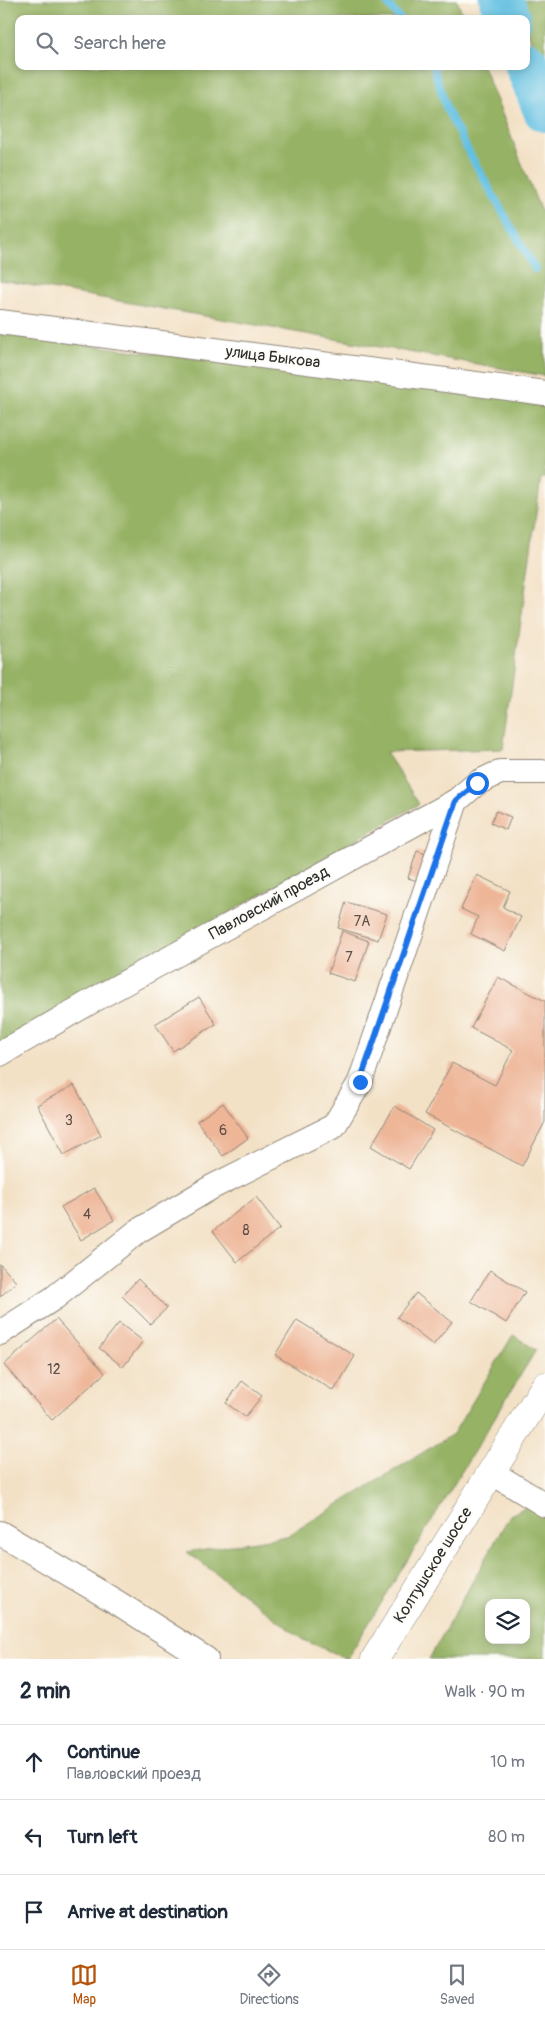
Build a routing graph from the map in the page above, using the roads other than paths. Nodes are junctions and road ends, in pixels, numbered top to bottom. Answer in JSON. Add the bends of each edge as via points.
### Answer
{"nodes":[{"id":1,"x":0,"y":322,"type":"edge"},
{"id":2,"x":545,"y":393,"type":"edge"},
{"id":3,"x":542,"y":772,"type":"dead end"},
{"id":4,"x":456,"y":801,"type":"junction"},
{"id":5,"x":0,"y":1054,"type":"edge"},
{"id":6,"x":0,"y":1333,"type":"edge"},
{"id":7,"x":545,"y":1386,"type":"edge"},
{"id":8,"x":491,"y":1472,"type":"junction"},
{"id":9,"x":545,"y":1505,"type":"edge"},
{"id":10,"x":0,"y":1533,"type":"edge"},
{"id":11,"x":206,"y":1659,"type":"edge"},
{"id":12,"x":375,"y":1659,"type":"edge"}],
"edges":[{"from":1,"to":2,"type":"street","name":"улица Быкова"},
{"from":3,"to":4,"type":"street","name":"Павловский проезд","via":[[500,772],[477,783]]},
{"from":4,"to":5,"type":"street","name":"Павловский проезд"},
{"from":4,"to":6,"type":"street","via":[[360,1082],[334,1126],[212,1187],[138,1231],[54,1298]]},
{"from":7,"to":8,"type":"main road","name":"Колтушское шоссе"},
{"from":8,"to":9,"type":"street"},
{"from":8,"to":12,"type":"main road","name":"Колтушское шоссе"},
{"from":10,"to":11,"type":"street"}]}
